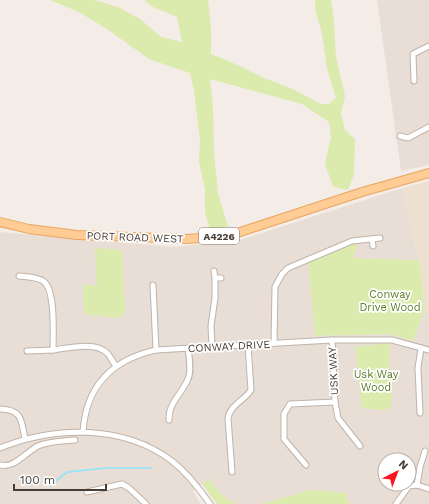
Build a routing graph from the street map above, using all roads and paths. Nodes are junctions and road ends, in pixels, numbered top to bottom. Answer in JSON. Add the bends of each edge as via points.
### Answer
{"nodes":[{"id":1,"x":429,"y":46,"type":"edge"},
{"id":2,"x":414,"y":81,"type":"dead end"},
{"id":3,"x":429,"y":126,"type":"edge"},
{"id":4,"x":400,"y":136,"type":"dead end"},
{"id":5,"x":429,"y":173,"type":"edge"},
{"id":6,"x":0,"y":222,"type":"edge"},
{"id":7,"x":380,"y":238,"type":"dead end"},
{"id":8,"x":372,"y":239,"type":"junction"},
{"id":9,"x":373,"y":246,"type":"dead end"},
{"id":10,"x":214,"y":271,"type":"dead end"},
{"id":11,"x":19,"y":276,"type":"dead end"},
{"id":12,"x":153,"y":285,"type":"dead end"},
{"id":13,"x":332,"y":340,"type":"junction"},
{"id":14,"x":274,"y":343,"type":"junction"},
{"id":15,"x":248,"y":345,"type":"junction"},
{"id":16,"x":212,"y":347,"type":"junction"},
{"id":17,"x":188,"y":348,"type":"junction"},
{"id":18,"x":421,"y":348,"type":"junction"},
{"id":19,"x":53,"y":350,"type":"junction"},
{"id":20,"x":156,"y":350,"type":"junction"},
{"id":21,"x":429,"y":350,"type":"edge"},
{"id":22,"x":28,"y":351,"type":"dead end"},
{"id":23,"x":116,"y":366,"type":"junction"},
{"id":24,"x":335,"y":402,"type":"junction"},
{"id":25,"x":0,"y":409,"type":"edge"},
{"id":26,"x":420,"y":413,"type":"dead end"},
{"id":27,"x":169,"y":420,"type":"dead end"},
{"id":28,"x":83,"y":432,"type":"junction"},
{"id":29,"x":25,"y":439,"type":"junction"},
{"id":30,"x":75,"y":440,"type":"dead end"},
{"id":31,"x":360,"y":446,"type":"dead end"},
{"id":32,"x":0,"y":448,"type":"edge"},
{"id":33,"x":425,"y":451,"type":"dead end"},
{"id":34,"x":306,"y":465,"type":"dead end"},
{"id":35,"x":0,"y":466,"type":"edge"},
{"id":36,"x":232,"y":472,"type":"dead end"},
{"id":37,"x":417,"y":485,"type":"joint"},
{"id":38,"x":429,"y":489,"type":"edge"},
{"id":39,"x":87,"y":492,"type":"dead end"},
{"id":40,"x":404,"y":492,"type":"edge"},
{"id":41,"x":146,"y":504,"type":"edge"},
{"id":42,"x":210,"y":504,"type":"edge"},
{"id":43,"x":396,"y":504,"type":"edge"}],
"edges":[{"from":1,"to":2,"type":"street","via":[[413,54]]},
{"from":3,"to":4,"type":"street","via":[[408,138]]},
{"from":5,"to":6,"type":"main road","name":"PORT ROAD WEST","number":"A4226","via":[[385,184],[237,233],[214,237],[187,239],[77,235],[29,229]]},
{"from":7,"to":8,"type":"street"},
{"from":8,"to":9,"type":"street"},
{"from":8,"to":14,"type":"street","via":[[352,241],[288,268],[282,274],[275,287]]},
{"from":10,"to":16,"type":"street","via":[[218,278],[211,326]]},
{"from":11,"to":19,"type":"street","via":[[43,280],[48,285],[52,302]]},
{"from":12,"to":20,"type":"street"},
{"from":13,"to":14,"type":"street","name":"CONWAY DRIVE"},
{"from":13,"to":18,"type":"street","name":"CONWAY DRIVE","via":[[392,340]]},
{"from":13,"to":24,"type":"street","name":"USK WAY"},
{"from":14,"to":15,"type":"street","name":"CONWAY DRIVE"},
{"from":15,"to":16,"type":"street","name":"CONWAY DRIVE"},
{"from":15,"to":36,"type":"street","via":[[251,390],[233,407],[228,418]]},
{"from":16,"to":17,"type":"street","name":"CONWAY DRIVE"},
{"from":17,"to":20,"type":"street","name":"CONWAY DRIVE"},
{"from":17,"to":27,"type":"street","via":[[188,380],[173,402]]},
{"from":18,"to":21,"type":"street","name":"CONWAY DRIVE"},
{"from":18,"to":26,"type":"street","via":[[418,368]]},
{"from":19,"to":22,"type":"street"},
{"from":19,"to":23,"type":"street","via":[[99,347],[107,352]]},
{"from":20,"to":23,"type":"street","name":"CONWAY DRIVE","via":[[140,353]]},
{"from":23,"to":28,"type":"street","name":"CONWAY DRIVE","via":[[104,377],[90,397],[84,416]]},
{"from":24,"to":31,"type":"street","name":"USK WAY","via":[[338,418]]},
{"from":24,"to":34,"type":"street","name":"USK WAY","via":[[290,404],[284,414],[284,439]]},
{"from":25,"to":29,"type":"street","via":[[15,412],[20,417]]},
{"from":28,"to":29,"type":"street","via":[[48,434]]},
{"from":28,"to":42,"type":"street","via":[[116,436],[151,448],[186,473]]},
{"from":29,"to":32,"type":"street"},
{"from":30,"to":35,"type":"street","via":[[39,445],[9,466]]},
{"from":33,"to":37,"type":"street"},
{"from":37,"to":38,"type":"street"},
{"from":39,"to":41,"type":"street","via":[[122,484]]},
{"from":40,"to":43,"type":"street"}]}
